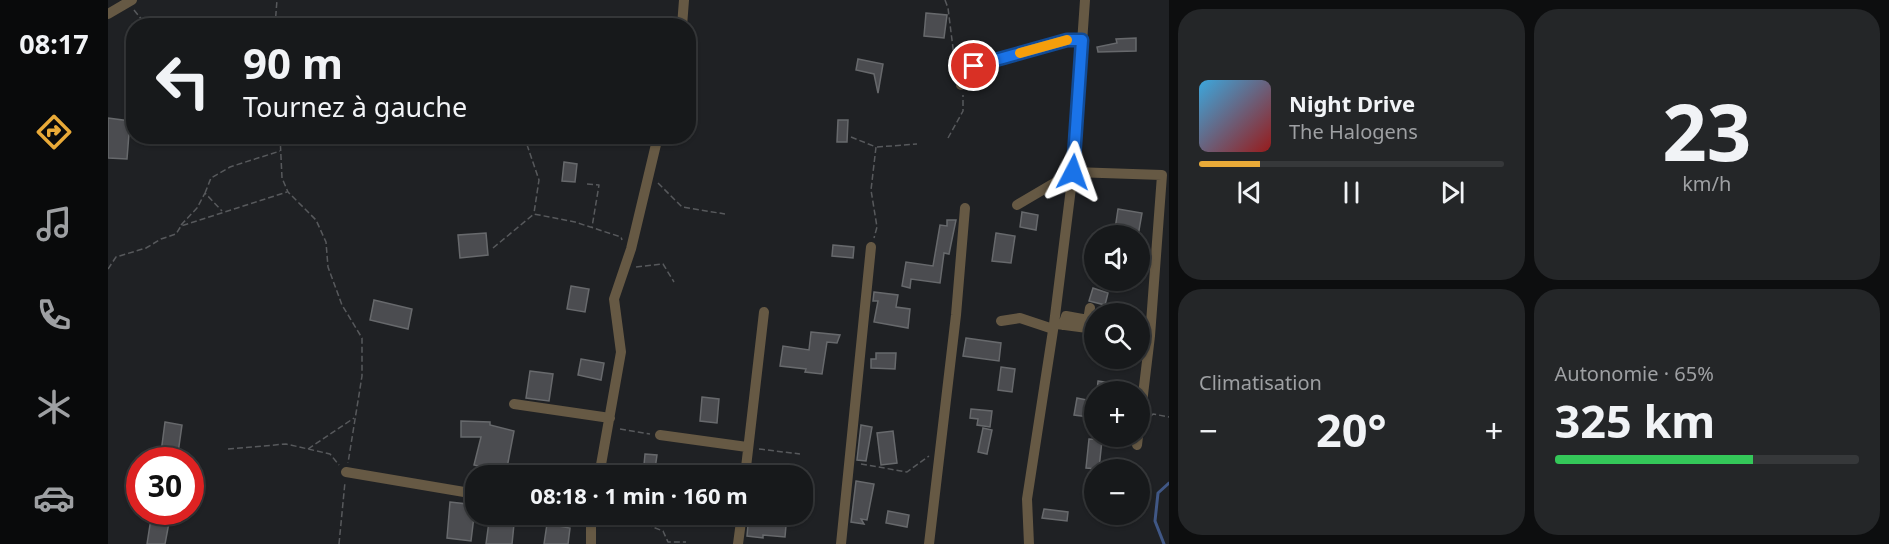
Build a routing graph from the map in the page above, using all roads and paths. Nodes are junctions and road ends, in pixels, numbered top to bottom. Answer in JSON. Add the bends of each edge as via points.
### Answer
{"nodes":[{"id":1,"x":277,"y":0,"type":"edge"},
{"id":2,"x":684,"y":0,"type":"edge"},
{"id":3,"x":1085,"y":0,"type":"edge"},
{"id":4,"x":130,"y":1,"type":"edge"},
{"id":5,"x":108,"y":14,"type":"edge"},
{"id":6,"x":142,"y":18,"type":"edge"},
{"id":7,"x":276,"y":18,"type":"edge"},
{"id":8,"x":683,"y":18,"type":"edge"},
{"id":9,"x":1082,"y":40,"type":"junction"},
{"id":10,"x":961,"y":85,"type":"dead end"},
{"id":11,"x":851,"y":137,"type":"dead end"},
{"id":12,"x":280,"y":144,"type":"edge"},
{"id":13,"x":527,"y":144,"type":"edge"},
{"id":14,"x":656,"y":144,"type":"edge"},
{"id":15,"x":917,"y":144,"type":"dead end"},
{"id":16,"x":876,"y":147,"type":"junction"},
{"id":17,"x":280,"y":151,"type":"junction"},
{"id":18,"x":1073,"y":172,"type":"junction"},
{"id":19,"x":649,"y":174,"type":"junction"},
{"id":20,"x":587,"y":184,"type":"dead end"},
{"id":21,"x":288,"y":192,"type":"junction"},
{"id":22,"x":205,"y":193,"type":"junction"},
{"id":23,"x":1017,"y":205,"type":"dead end"},
{"id":24,"x":965,"y":208,"type":"dead end"},
{"id":25,"x":223,"y":212,"type":"junction"},
{"id":26,"x":534,"y":214,"type":"junction"},
{"id":27,"x":725,"y":214,"type":"dead end"},
{"id":28,"x":181,"y":226,"type":"junction"},
{"id":29,"x":592,"y":228,"type":"junction"},
{"id":30,"x":871,"y":247,"type":"joint"},
{"id":31,"x":493,"y":248,"type":"dead end"},
{"id":32,"x":627,"y":262,"type":"junction"},
{"id":33,"x":108,"y":269,"type":"edge"},
{"id":34,"x":674,"y":282,"type":"dead end"},
{"id":35,"x":1148,"y":303,"type":"edge"},
{"id":36,"x":764,"y":312,"type":"dead end"},
{"id":37,"x":1084,"y":319,"type":"edge"},
{"id":38,"x":1001,"y":321,"type":"dead end"},
{"id":39,"x":1057,"y":326,"type":"junction"},
{"id":40,"x":1084,"y":328,"type":"edge"},
{"id":41,"x":514,"y":404,"type":"dead end"},
{"id":42,"x":1150,"y":416,"type":"edge"},
{"id":43,"x":355,"y":417,"type":"junction"},
{"id":44,"x":1169,"y":417,"type":"edge"},
{"id":45,"x":609,"y":422,"type":"junction"},
{"id":46,"x":660,"y":435,"type":"joint"},
{"id":47,"x":747,"y":447,"type":"junction"},
{"id":48,"x":228,"y":449,"type":"dead end"},
{"id":49,"x":307,"y":449,"type":"junction"},
{"id":50,"x":940,"y":449,"type":"junction"},
{"id":51,"x":800,"y":454,"type":"dead end"},
{"id":52,"x":849,"y":462,"type":"junction"},
{"id":53,"x":601,"y":465,"type":"edge"},
{"id":54,"x":746,"y":465,"type":"edge"},
{"id":55,"x":346,"y":472,"type":"junction"},
{"id":56,"x":465,"y":492,"type":"edge"},
{"id":57,"x":592,"y":525,"type":"edge"},
{"id":58,"x":648,"y":525,"type":"edge"},
{"id":59,"x":741,"y":525,"type":"edge"},
{"id":60,"x":686,"y":542,"type":"dead end"},
{"id":61,"x":339,"y":544,"type":"edge"},
{"id":62,"x":591,"y":544,"type":"edge"},
{"id":63,"x":738,"y":544,"type":"edge"},
{"id":64,"x":841,"y":544,"type":"edge"},
{"id":65,"x":929,"y":544,"type":"edge"},
{"id":66,"x":1029,"y":544,"type":"edge"}],
"edges":[{"from":1,"to":7,"type":"path"},
{"from":2,"to":8,"type":"street"},
{"from":3,"to":9,"type":"street"},
{"from":4,"to":5,"type":"street"},
{"from":4,"to":6,"type":"path"},
{"from":9,"to":10,"type":"street","via":[[1067,40],[961,70]]},
{"from":9,"to":18,"type":"street"},
{"from":11,"to":16,"type":"path"},
{"from":12,"to":17,"type":"path"},
{"from":13,"to":26,"type":"path","via":[[539,180]]},
{"from":14,"to":19,"type":"street"},
{"from":15,"to":16,"type":"path"},
{"from":16,"to":30,"type":"path","via":[[871,190],[877,227]]},
{"from":17,"to":21,"type":"path","via":[[282,178]]},
{"from":17,"to":22,"type":"path","via":[[230,167],[211,178]]},
{"from":18,"to":23,"type":"street"},
{"from":18,"to":35,"type":"street","via":[[1162,175]]},
{"from":18,"to":39,"type":"street"},
{"from":19,"to":27,"type":"path","via":[[682,207]]},
{"from":19,"to":32,"type":"street"},
{"from":20,"to":29,"type":"path","via":[[599,185]]},
{"from":21,"to":25,"type":"path"},
{"from":21,"to":43,"type":"path","via":[[316,220],[326,242],[328,267],[342,305],[362,338],[362,376]]},
{"from":22,"to":25,"type":"path"},
{"from":22,"to":28,"type":"path"},
{"from":24,"to":50,"type":"street"},
{"from":25,"to":28,"type":"path"},
{"from":26,"to":29,"type":"path"},
{"from":26,"to":31,"type":"path"},
{"from":28,"to":33,"type":"path","via":[[176,234],[116,257]]},
{"from":29,"to":32,"type":"path","via":[[621,237]]},
{"from":30,"to":52,"type":"street"},
{"from":32,"to":34,"type":"path","via":[[632,268],[663,264]]},
{"from":32,"to":45,"type":"street","via":[[614,299],[621,352]]},
{"from":36,"to":47,"type":"street"},
{"from":37,"to":39,"type":"street","via":[[1066,316]]},
{"from":38,"to":39,"type":"street","via":[[1020,318]]},
{"from":39,"to":40,"type":"street"},
{"from":39,"to":66,"type":"street","via":[[1027,499]]},
{"from":41,"to":45,"type":"street"},
{"from":42,"to":44,"type":"path"},
{"from":43,"to":49,"type":"path"},
{"from":43,"to":55,"type":"path"},
{"from":45,"to":46,"type":"path"},
{"from":45,"to":53,"type":"street"},
{"from":46,"to":47,"type":"street"},
{"from":47,"to":51,"type":"path"},
{"from":47,"to":54,"type":"street"},
{"from":48,"to":49,"type":"path","via":[[286,444]]},
{"from":49,"to":55,"type":"path","via":[[330,454]]},
{"from":50,"to":52,"type":"path","via":[[907,472]]},
{"from":50,"to":65,"type":"street"},
{"from":52,"to":64,"type":"street"},
{"from":55,"to":56,"type":"street"},
{"from":55,"to":61,"type":"path"},
{"from":57,"to":62,"type":"street"},
{"from":58,"to":60,"type":"path","via":[[663,531],[668,542]]},
{"from":59,"to":63,"type":"street"}]}
